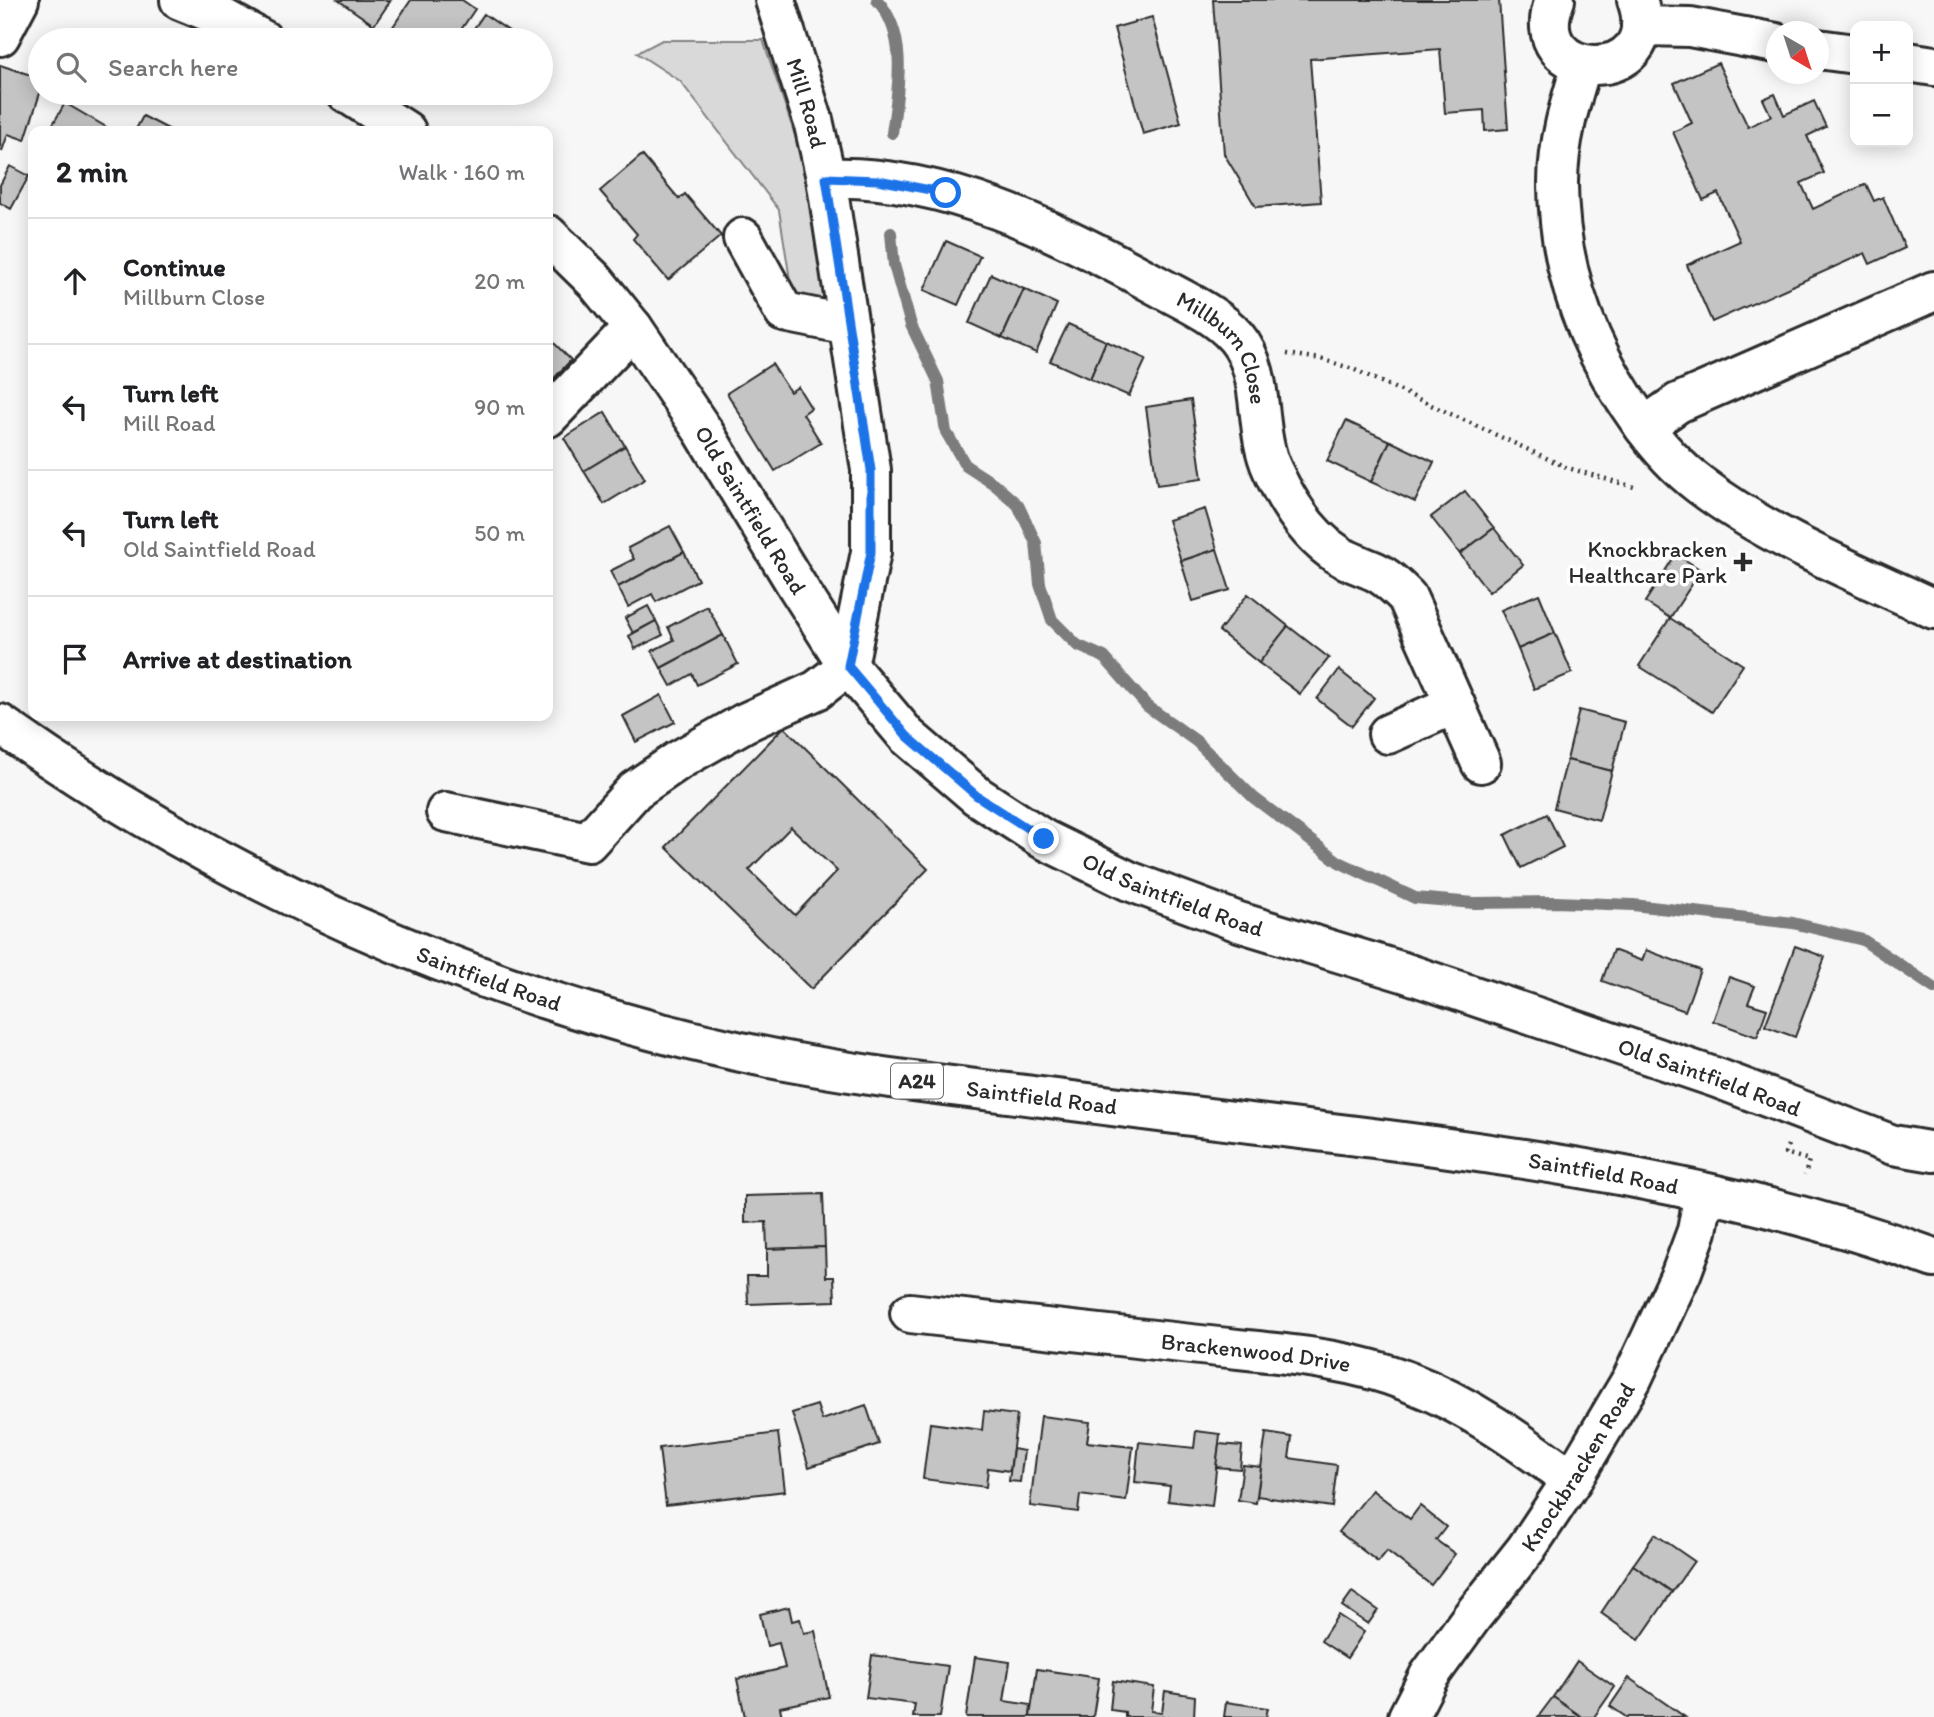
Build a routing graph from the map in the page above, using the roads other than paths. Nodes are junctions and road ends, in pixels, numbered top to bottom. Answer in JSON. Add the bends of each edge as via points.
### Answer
{"nodes":[{"id":1,"x":19,"y":0,"type":"edge"},
{"id":2,"x":180,"y":0,"type":"edge"},
{"id":3,"x":1555,"y":0,"type":"edge"},
{"id":4,"x":776,"y":5,"type":"edge"},
{"id":5,"x":1639,"y":13,"type":"edge"},
{"id":6,"x":241,"y":28,"type":"edge"},
{"id":7,"x":0,"y":36,"type":"edge"},
{"id":8,"x":1766,"y":41,"type":"edge"},
{"id":9,"x":1829,"y":50,"type":"edge"},
{"id":10,"x":1850,"y":53,"type":"edge"},
{"id":11,"x":1913,"y":63,"type":"edge"},
{"id":12,"x":1582,"y":64,"type":"junction"},
{"id":13,"x":1934,"y":66,"type":"edge"},
{"id":14,"x":366,"y":105,"type":"edge"},
{"id":15,"x":398,"y":126,"type":"edge"},
{"id":16,"x":826,"y":178,"type":"junction"},
{"id":17,"x":743,"y":238,"type":"dead end"},
{"id":18,"x":553,"y":240,"type":"edge"},
{"id":19,"x":1934,"y":291,"type":"edge"},
{"id":20,"x":849,"y":326,"type":"junction"},
{"id":21,"x":633,"y":328,"type":"junction"},
{"id":22,"x":553,"y":412,"type":"edge"},
{"id":23,"x":1644,"y":427,"type":"junction"},
{"id":24,"x":1934,"y":609,"type":"edge"},
{"id":25,"x":848,"y":666,"type":"junction"},
{"id":26,"x":1455,"y":704,"type":"junction"},
{"id":27,"x":0,"y":724,"type":"edge"},
{"id":28,"x":1388,"y":734,"type":"dead end"},
{"id":29,"x":1481,"y":763,"type":"dead end"},
{"id":30,"x":446,"y":812,"type":"dead end"},
{"id":31,"x":1934,"y":1152,"type":"edge"},
{"id":32,"x":1704,"y":1193,"type":"junction"},
{"id":33,"x":1934,"y":1258,"type":"edge"},
{"id":34,"x":910,"y":1313,"type":"dead end"},
{"id":35,"x":1572,"y":1480,"type":"junction"},
{"id":36,"x":1408,"y":1717,"type":"edge"}],
"edges":[{"from":1,"to":7,"type":"main road"},
{"from":2,"to":6,"type":"main road"},
{"from":3,"to":12,"type":"main road","via":[[1551,32],[1557,46]]},
{"from":4,"to":16,"type":"main road","name":"Mill Road","via":[[813,120]]},
{"from":5,"to":8,"type":"main road"},
{"from":5,"to":12,"type":"main road","via":[[1638,38],[1621,59],[1595,67]]},
{"from":9,"to":10,"type":"main road"},
{"from":11,"to":13,"type":"main road"},
{"from":12,"to":23,"type":"main road","via":[[1564,124],[1558,182],[1562,244],[1591,342]]},
{"from":14,"to":15,"type":"main road"},
{"from":16,"to":20,"type":"main road","name":"Mill Road"},
{"from":16,"to":26,"type":"main road","name":"Millburn Close","via":[[878,180],[990,206],[1139,276],[1219,321],[1248,354],[1271,467],[1289,500],[1320,542],[1340,557],[1376,572],[1407,597]]},
{"from":17,"to":20,"type":"main road","via":[[784,312]]},
{"from":18,"to":21,"type":"main road","name":"Old Saintfield Road"},
{"from":19,"to":23,"type":"main road","via":[[1678,403]]},
{"from":20,"to":25,"type":"main road","name":"Mill Road","via":[[871,470],[871,552]]},
{"from":21,"to":22,"type":"main road"},
{"from":21,"to":25,"type":"main road","name":"Old Saintfield Road","via":[[703,431]]},
{"from":23,"to":24,"type":"main road","via":[[1667,456],[1699,484],[1750,519]]},
{"from":25,"to":30,"type":"main road","via":[[817,690],[678,760],[635,790],[588,842]]},
{"from":25,"to":31,"type":"main road","name":"Old Saintfield Road","via":[[907,736],[977,796],[1044,839],[1129,881],[1239,922],[1403,972],[1703,1074],[1893,1145]]},
{"from":26,"to":28,"type":"main road"},
{"from":26,"to":29,"type":"main road","name":"Millburn Close"},
{"from":27,"to":32,"type":"main road","name":"Saintfield Road","number":"A24","via":[[149,822],[271,886],[476,975],[591,1013],[740,1052],[891,1078],[1454,1148]]},
{"from":32,"to":33,"type":"main road","name":"Saintfield Road","number":"A24","via":[[1788,1213]]},
{"from":32,"to":35,"type":"main road","name":"Knockbracken Road","via":[[1697,1231],[1681,1274],[1632,1378]]},
{"from":34,"to":35,"type":"main road","name":"Brackenwood Drive","via":[[1349,1364],[1407,1381],[1460,1404]]},
{"from":35,"to":36,"type":"main road","name":"Knockbracken Road","via":[[1526,1549],[1429,1676]]}]}
